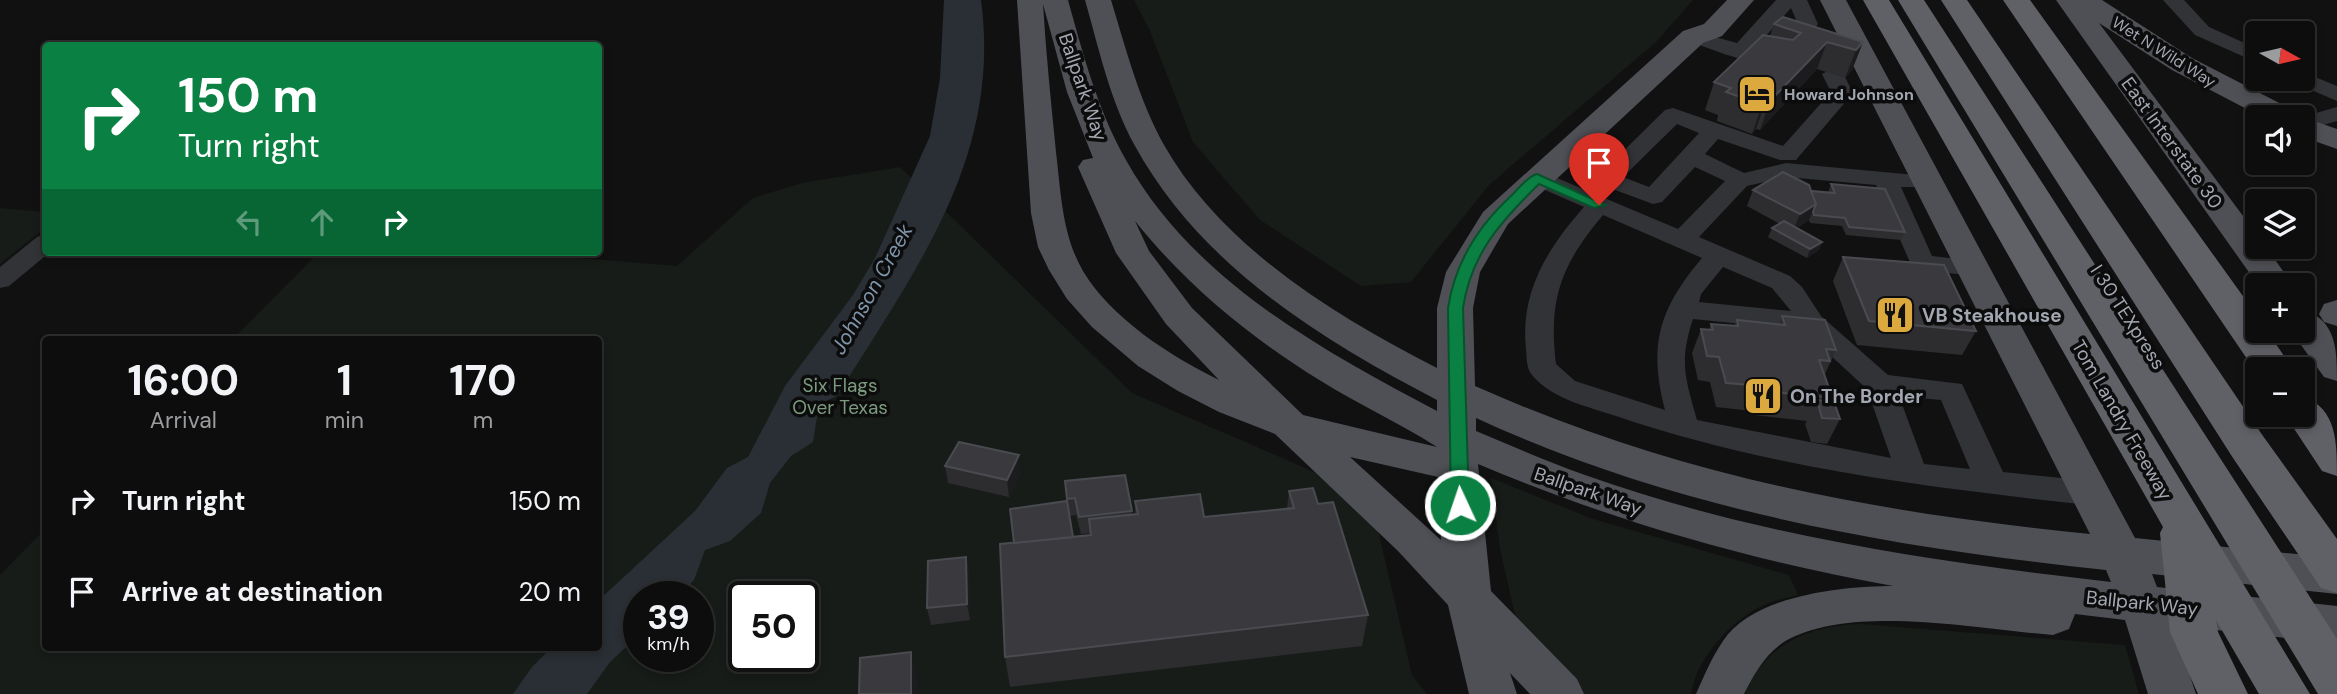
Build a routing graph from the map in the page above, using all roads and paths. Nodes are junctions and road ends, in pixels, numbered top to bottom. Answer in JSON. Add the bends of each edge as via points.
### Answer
{"nodes":[{"id":1,"x":1030,"y":0,"type":"edge"},
{"id":2,"x":1055,"y":0,"type":"edge"},
{"id":3,"x":1098,"y":0,"type":"edge"},
{"id":4,"x":1715,"y":0,"type":"edge"},
{"id":5,"x":1741,"y":0,"type":"edge"},
{"id":6,"x":1787,"y":0,"type":"edge"},
{"id":7,"x":1797,"y":0,"type":"edge"},
{"id":8,"x":1833,"y":0,"type":"edge"},
{"id":9,"x":1876,"y":0,"type":"edge"},
{"id":10,"x":1911,"y":0,"type":"edge"},
{"id":11,"x":1925,"y":0,"type":"edge"},
{"id":12,"x":1954,"y":0,"type":"edge"},
{"id":13,"x":1964,"y":0,"type":"edge"},
{"id":14,"x":2016,"y":0,"type":"edge"},
{"id":15,"x":2069,"y":0,"type":"edge"},
{"id":16,"x":2085,"y":0,"type":"edge"},
{"id":17,"x":2173,"y":0,"type":"edge"},
{"id":18,"x":1977,"y":35,"type":"junction"},
{"id":19,"x":1693,"y":37,"type":"junction"},
{"id":20,"x":2245,"y":51,"type":"edge"},
{"id":21,"x":1069,"y":52,"type":"junction"},
{"id":22,"x":1740,"y":52,"type":"junction"},
{"id":23,"x":1847,"y":67,"type":"junction"},
{"id":24,"x":2315,"y":84,"type":"edge"},
{"id":25,"x":2337,"y":94,"type":"edge"},
{"id":26,"x":2259,"y":105,"type":"edge"},
{"id":27,"x":2337,"y":114,"type":"edge"},
{"id":28,"x":2315,"y":121,"type":"edge"},
{"id":29,"x":1713,"y":130,"type":"junction"},
{"id":30,"x":2315,"y":130,"type":"edge"},
{"id":31,"x":2337,"y":140,"type":"edge"},
{"id":32,"x":1691,"y":157,"type":"junction"},
{"id":33,"x":1537,"y":178,"type":"junction"},
{"id":34,"x":1885,"y":178,"type":"junction"},
{"id":35,"x":1739,"y":181,"type":"junction"},
{"id":36,"x":1929,"y":182,"type":"junction"},
{"id":37,"x":1599,"y":205,"type":"junction"},
{"id":38,"x":1681,"y":241,"type":"junction"},
{"id":39,"x":42,"y":245,"type":"edge"},
{"id":40,"x":1718,"y":256,"type":"junction"},
{"id":41,"x":1974,"y":268,"type":"junction"},
{"id":42,"x":2267,"y":273,"type":"edge"},
{"id":43,"x":0,"y":280,"type":"edge"},
{"id":44,"x":1683,"y":309,"type":"junction"},
{"id":45,"x":1811,"y":322,"type":"junction"},
{"id":46,"x":2315,"y":335,"type":"edge"},
{"id":47,"x":2333,"y":354,"type":"edge"},
{"id":48,"x":2266,"y":357,"type":"edge"},
{"id":49,"x":1880,"y":384,"type":"junction"},
{"id":50,"x":2314,"y":427,"type":"edge"},
{"id":51,"x":1684,"y":428,"type":"junction"},
{"id":52,"x":2337,"y":460,"type":"edge"},
{"id":53,"x":1458,"y":466,"type":"junction"},
{"id":54,"x":1912,"y":474,"type":"junction"},
{"id":55,"x":1992,"y":483,"type":"junction"},
{"id":56,"x":2090,"y":493,"type":"junction"},
{"id":57,"x":2181,"y":521,"type":"junction"},
{"id":58,"x":2337,"y":575,"type":"edge"},
{"id":59,"x":2029,"y":603,"type":"junction"},
{"id":60,"x":2337,"y":627,"type":"edge"},
{"id":61,"x":2337,"y":681,"type":"edge"},
{"id":62,"x":1493,"y":694,"type":"edge"},
{"id":63,"x":1560,"y":694,"type":"edge"},
{"id":64,"x":1720,"y":694,"type":"edge"},
{"id":65,"x":2172,"y":694,"type":"edge"},
{"id":66,"x":2223,"y":694,"type":"edge"},
{"id":67,"x":2285,"y":694,"type":"edge"}],
"edges":[{"from":1,"to":53,"type":"main road","via":[[1047,217],[1063,266],[1096,311],[1173,373],[1229,403],[1329,439]]},
{"from":2,"to":21,"type":"main road","name":"Ballpark Way"},
{"from":3,"to":58,"type":"main road","name":"Ballpark Way","via":[[1139,124],[1178,188],[1244,258],[1338,329],[1463,397],[1542,432],[1631,463],[1797,508],[1908,528]]},
{"from":4,"to":19,"type":"main road","via":[[1696,24]]},
{"from":5,"to":19,"type":"main road","via":[[1713,30]]},
{"from":6,"to":22,"type":"lane"},
{"from":7,"to":22,"type":"lane","via":[[1808,24],[1784,53],[1772,59]]},
{"from":8,"to":23,"type":"main road"},
{"from":9,"to":57,"type":"highway","name":"Tom Landry Freeway"},
{"from":10,"to":61,"type":"highway"},
{"from":11,"to":60,"type":"highway","name":"I 30 TEXpress","via":[[2087,256]]},
{"from":12,"to":18,"type":"highway","name":"I 30 TEXpress"},
{"from":13,"to":18,"type":"highway"},
{"from":14,"to":48,"type":"highway"},
{"from":15,"to":42,"type":"main road","name":"East Interstate 30"},
{"from":16,"to":26,"type":"main road","name":"Wet N Wild Way","via":[[2207,81]]},
{"from":17,"to":20,"type":"lane","via":[[2202,31]]},
{"from":18,"to":58,"type":"highway","name":"I 30 TEXpress"},
{"from":19,"to":22,"type":"lane"},
{"from":19,"to":33,"type":"main road"},
{"from":21,"to":59,"type":"main road","name":"Ballpark Way","via":[[1099,139],[1136,202],[1205,277],[1258,321],[1395,409],[1458,440],[1616,502],[1769,546]]},
{"from":21,"to":63,"type":"main road","via":[[1069,86],[1077,121],[1123,234],[1167,301],[1239,378],[1421,547]]},
{"from":23,"to":29,"type":"lane","via":[[1842,93],[1788,155]]},
{"from":23,"to":36,"type":"main road"},
{"from":24,"to":25,"type":"lane"},
{"from":27,"to":28,"type":"lane"},
{"from":29,"to":32,"type":"lane"},
{"from":29,"to":32,"type":"lane","via":[[1673,115],[1607,179],[1653,197]]},
{"from":30,"to":31,"type":"main road"},
{"from":32,"to":35,"type":"lane"},
{"from":33,"to":37,"type":"lane"},
{"from":33,"to":53,"type":"main road","via":[[1495,219],[1470,256],[1458,288]]},
{"from":34,"to":35,"type":"lane","via":[[1786,170]]},
{"from":34,"to":36,"type":"lane"},
{"from":34,"to":41,"type":"lane","via":[[1922,263]]},
{"from":35,"to":38,"type":"lane"},
{"from":36,"to":41,"type":"main road"},
{"from":37,"to":38,"type":"lane"},
{"from":37,"to":51,"type":"lane","via":[[1563,245],[1542,288],[1538,346],[1542,368],[1565,387]]},
{"from":38,"to":40,"type":"lane"},
{"from":39,"to":43,"type":"lane"},
{"from":40,"to":44,"type":"lane","via":[[1688,292]]},
{"from":40,"to":45,"type":"lane","via":[[1781,282]]},
{"from":41,"to":56,"type":"main road"},
{"from":44,"to":45,"type":"lane"},
{"from":44,"to":51,"type":"lane","via":[[1669,348]]},
{"from":45,"to":49,"type":"lane"},
{"from":46,"to":47,"type":"main road"},
{"from":49,"to":54,"type":"lane"},
{"from":49,"to":55,"type":"lane","via":[[1952,391]]},
{"from":50,"to":52,"type":"highway"},
{"from":51,"to":54,"type":"lane"},
{"from":53,"to":62,"type":"main road","via":[[1468,598]]},
{"from":54,"to":55,"type":"lane"},
{"from":55,"to":56,"type":"lane"},
{"from":56,"to":65,"type":"main road","via":[[2143,604]]},
{"from":57,"to":66,"type":"highway","via":[[2194,632]]},
{"from":57,"to":67,"type":"highway","name":"Tom Landry Freeway"},
{"from":59,"to":60,"type":"main road"},
{"from":59,"to":64,"type":"main road","via":[[1820,608],[1778,623],[1746,645]]}]}
